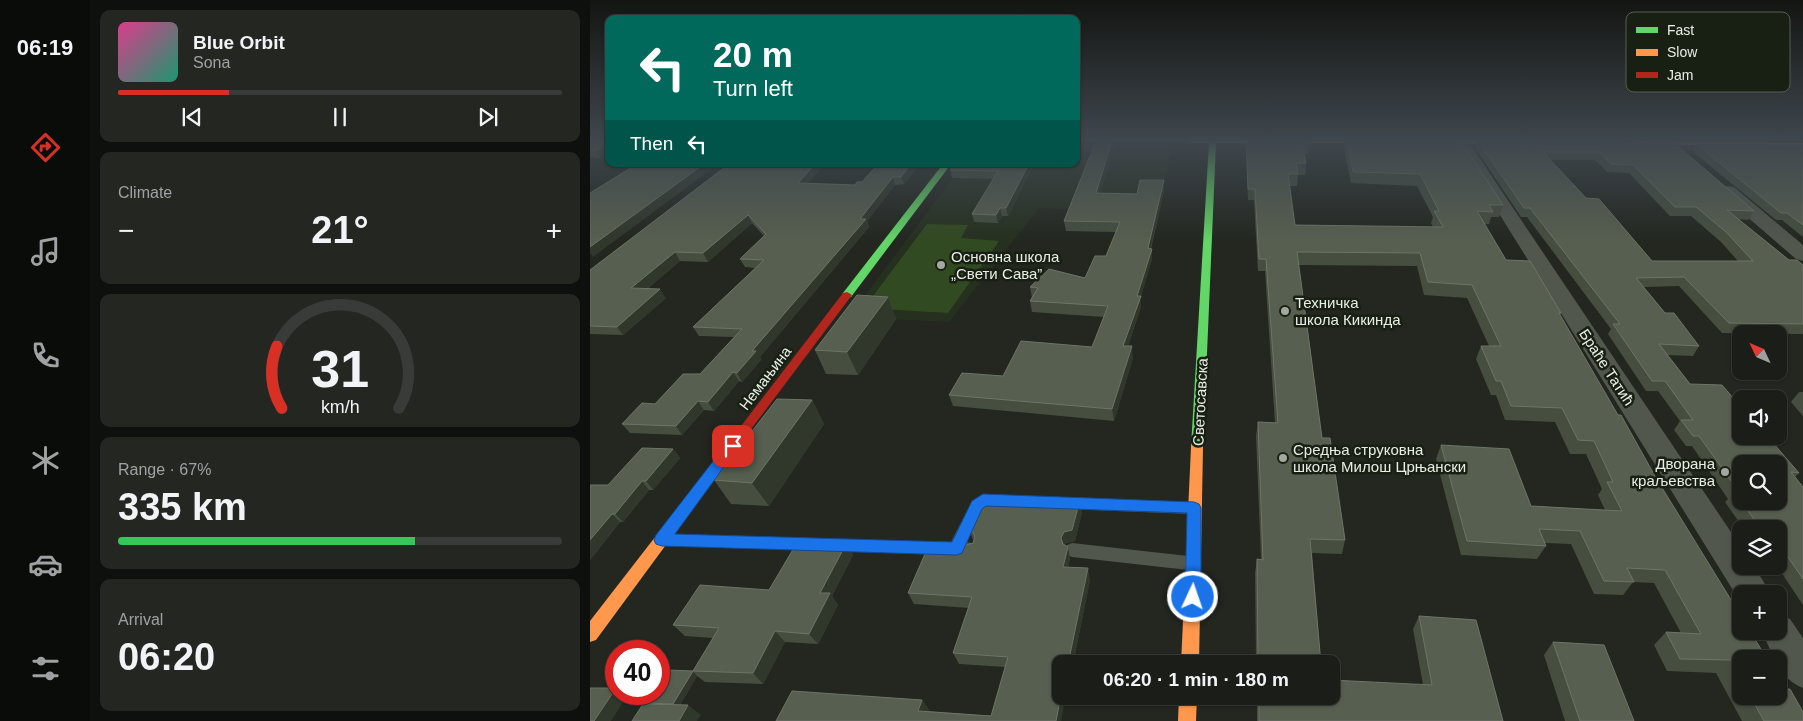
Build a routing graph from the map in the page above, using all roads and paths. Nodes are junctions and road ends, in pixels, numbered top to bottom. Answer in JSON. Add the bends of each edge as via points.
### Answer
{"nodes":[{"id":1,"x":938,"y":175,"type":"edge"},
{"id":2,"x":1211,"y":175,"type":"edge"},
{"id":3,"x":1483,"y":175,"type":"edge"},
{"id":4,"x":1716,"y":181,"type":"edge"},
{"id":5,"x":1803,"y":255,"type":"edge"},
{"id":6,"x":1010,"y":500,"type":"edge"},
{"id":7,"x":1049,"y":502,"type":"edge"},
{"id":8,"x":1194,"y":508,"type":"junction"},
{"id":9,"x":662,"y":540,"type":"junction"},
{"id":10,"x":1072,"y":550,"type":"dead end"},
{"id":11,"x":1194,"y":563,"type":"junction"},
{"id":12,"x":1748,"y":585,"type":"edge"},
{"id":13,"x":590,"y":634,"type":"edge"},
{"id":14,"x":1784,"y":640,"type":"edge"},
{"id":15,"x":1190,"y":655,"type":"edge"},
{"id":16,"x":1803,"y":670,"type":"edge"},
{"id":17,"x":1188,"y":705,"type":"edge"},
{"id":18,"x":1187,"y":721,"type":"edge"}],
"edges":[{"from":1,"to":9,"type":"street","name":"Немањина"},
{"from":2,"to":8,"type":"street","name":"Светосавска"},
{"from":3,"to":12,"type":"street","name":"Браће Татић"},
{"from":4,"to":5,"type":"street"},
{"from":6,"to":9,"type":"lane","via":[[983,500],[977,505],[964,548]]},
{"from":7,"to":8,"type":"lane"},
{"from":8,"to":11,"type":"street","name":"Светосавска"},
{"from":9,"to":13,"type":"street","name":"Немањина"},
{"from":10,"to":11,"type":"lane"},
{"from":11,"to":15,"type":"street","name":"Светосавска"},
{"from":14,"to":16,"type":"street"},
{"from":17,"to":18,"type":"street"}]}
